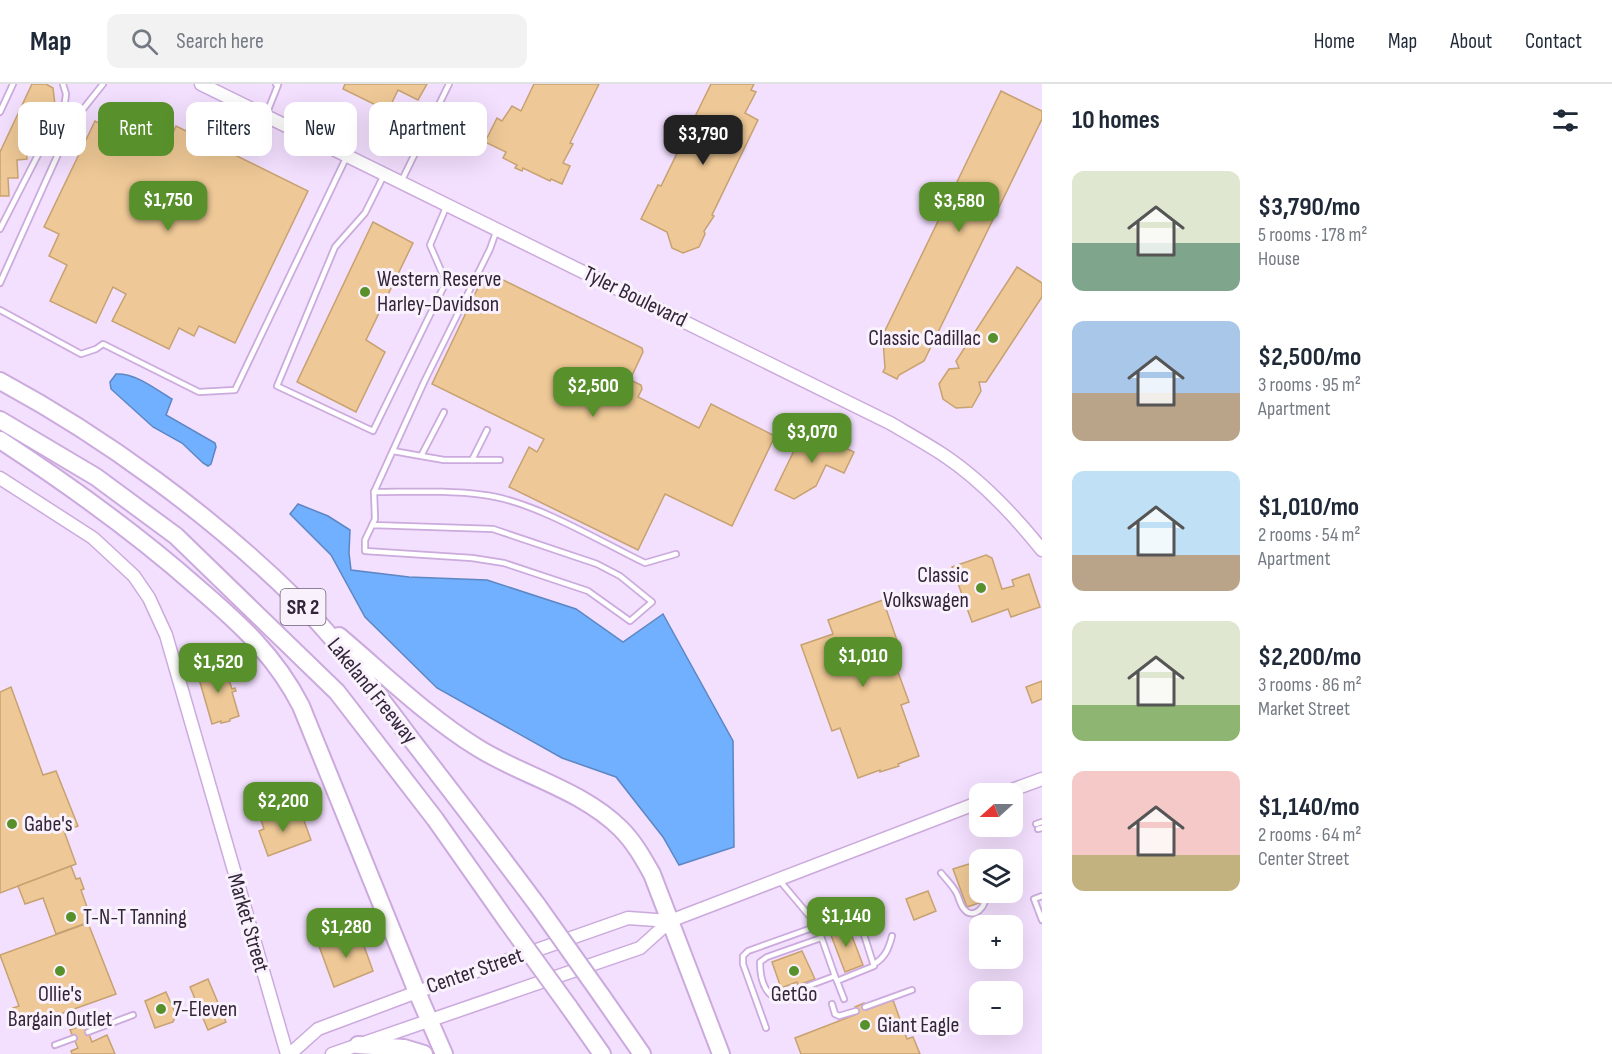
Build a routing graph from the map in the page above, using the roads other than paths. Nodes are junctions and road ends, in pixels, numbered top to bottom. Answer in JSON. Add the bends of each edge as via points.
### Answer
{"nodes":[{"id":1,"x":13,"y":84,"type":"edge"},
{"id":2,"x":63,"y":84,"type":"edge"},
{"id":3,"x":103,"y":84,"type":"edge"},
{"id":4,"x":201,"y":84,"type":"edge"},
{"id":5,"x":277,"y":84,"type":"edge"},
{"id":6,"x":449,"y":84,"type":"edge"},
{"id":7,"x":239,"y":102,"type":"edge"},
{"id":8,"x":271,"y":102,"type":"edge"},
{"id":9,"x":0,"y":112,"type":"edge"},
{"id":10,"x":347,"y":156,"type":"joint"},
{"id":11,"x":384,"y":174,"type":"junction"},
{"id":12,"x":401,"y":182,"type":"junction"},
{"id":13,"x":447,"y":205,"type":"junction"},
{"id":14,"x":0,"y":229,"type":"edge"},
{"id":15,"x":496,"y":230,"type":"junction"},
{"id":16,"x":0,"y":283,"type":"edge"},
{"id":17,"x":0,"y":310,"type":"edge"},
{"id":18,"x":0,"y":381,"type":"edge"},
{"id":19,"x":444,"y":412,"type":"dead end"},
{"id":20,"x":0,"y":420,"type":"edge"},
{"id":21,"x":487,"y":430,"type":"dead end"},
{"id":22,"x":0,"y":440,"type":"edge"},
{"id":23,"x":393,"y":451,"type":"junction"},
{"id":24,"x":421,"y":456,"type":"junction"},
{"id":25,"x":472,"y":460,"type":"junction"},
{"id":26,"x":500,"y":460,"type":"dead end"},
{"id":27,"x":0,"y":478,"type":"edge"},
{"id":28,"x":374,"y":492,"type":"junction"},
{"id":29,"x":372,"y":525,"type":"junction"},
{"id":30,"x":1042,"y":550,"type":"edge"},
{"id":31,"x":676,"y":554,"type":"dead end"},
{"id":32,"x":297,"y":600,"type":"junction"},
{"id":33,"x":1042,"y":779,"type":"edge"},
{"id":34,"x":1023,"y":786,"type":"edge"},
{"id":35,"x":969,"y":805,"type":"edge"},
{"id":36,"x":1042,"y":822,"type":"edge"},
{"id":37,"x":1039,"y":827,"type":"edge"},
{"id":38,"x":941,"y":873,"type":"dead end"},
{"id":39,"x":778,"y":879,"type":"junction"},
{"id":40,"x":1042,"y":896,"type":"edge"},
{"id":41,"x":1035,"y":902,"type":"junction"},
{"id":42,"x":1042,"y":902,"type":"edge"},
{"id":43,"x":986,"y":903,"type":"edge"},
{"id":44,"x":1040,"y":910,"type":"edge"},
{"id":45,"x":1042,"y":920,"type":"edge"},
{"id":46,"x":670,"y":921,"type":"junction"},
{"id":47,"x":817,"y":925,"type":"junction"},
{"id":48,"x":892,"y":936,"type":"dead end"},
{"id":49,"x":821,"y":938,"type":"junction"},
{"id":50,"x":874,"y":964,"type":"junction"},
{"id":51,"x":836,"y":979,"type":"junction"},
{"id":52,"x":912,"y":990,"type":"dead end"},
{"id":53,"x":417,"y":992,"type":"junction"},
{"id":54,"x":844,"y":999,"type":"dead end"},
{"id":55,"x":832,"y":1004,"type":"dead end"},
{"id":56,"x":865,"y":1007,"type":"dead end"},
{"id":57,"x":856,"y":1011,"type":"dead end"},
{"id":58,"x":133,"y":1014,"type":"dead end"},
{"id":59,"x":430,"y":1020,"type":"junction"},
{"id":60,"x":766,"y":1028,"type":"dead end"},
{"id":61,"x":88,"y":1032,"type":"dead end"},
{"id":62,"x":74,"y":1038,"type":"dead end"},
{"id":63,"x":55,"y":1045,"type":"dead end"},
{"id":64,"x":358,"y":1045,"type":"junction"},
{"id":65,"x":288,"y":1054,"type":"edge"},
{"id":66,"x":332,"y":1054,"type":"edge"},
{"id":67,"x":424,"y":1054,"type":"edge"},
{"id":68,"x":444,"y":1054,"type":"edge"},
{"id":69,"x":602,"y":1054,"type":"edge"},
{"id":70,"x":642,"y":1054,"type":"edge"},
{"id":71,"x":721,"y":1054,"type":"edge"}],
"edges":[{"from":1,"to":9,"type":"lane"},
{"from":2,"to":14,"type":"lane","via":[[65,102]]},
{"from":3,"to":16,"type":"lane","via":[[72,123]]},
{"from":4,"to":7,"type":"street","name":"Tyler Boulevard"},
{"from":5,"to":8,"type":"lane"},
{"from":6,"to":12,"type":"lane"},
{"from":10,"to":11,"type":"street","name":"Tyler Boulevard"},
{"from":10,"to":17,"type":"lane","via":[[235,390],[199,392],[103,344],[81,354]]},
{"from":11,"to":12,"type":"street","name":"Tyler Boulevard"},
{"from":11,"to":13,"type":"lane","via":[[365,213],[335,247],[277,386],[373,431],[446,282],[430,245]]},
{"from":12,"to":13,"type":"street","name":"Tyler Boulevard"},
{"from":13,"to":15,"type":"street","name":"Tyler Boulevard"},
{"from":15,"to":23,"type":"lane"},
{"from":15,"to":30,"type":"street","name":"Tyler Boulevard","via":[[899,428],[942,454],[983,488]]},
{"from":18,"to":32,"type":"highway","name":"Lakeland Freeway","number":"SR 2","via":[[136,466],[208,520]]},
{"from":19,"to":24,"type":"lane"},
{"from":20,"to":69,"type":"highway","name":"Lakeland Freeway","number":"SR 2","bridge":true,"via":[[96,477],[176,536],[337,692],[435,819]]},
{"from":21,"to":25,"type":"lane"},
{"from":22,"to":53,"type":"highway","via":[[159,553],[237,622],[276,664],[301,706]]},
{"from":23,"to":24,"type":"lane"},
{"from":23,"to":28,"type":"lane"},
{"from":24,"to":25,"type":"lane"},
{"from":25,"to":26,"type":"lane"},
{"from":27,"to":65,"type":"street","name":"Market Street","via":[[93,538],[134,576],[149,598],[166,635]]},
{"from":28,"to":29,"type":"lane"},
{"from":28,"to":31,"type":"lane","via":[[486,495],[553,518],[645,563]]},
{"from":29,"to":29,"type":"lane","via":[[364,540],[365,551],[504,563],[588,591],[630,621],[652,602],[620,576],[597,564],[493,529]]},
{"from":32,"to":46,"type":"highway","via":[[478,748],[598,810],[620,828],[652,874]]},
{"from":32,"to":70,"type":"highway","name":"Lakeland Freeway","number":"SR 2","bridge":true,"via":[[372,686],[538,906]]},
{"from":33,"to":34,"type":"street"},
{"from":35,"to":39,"type":"street","name":"Center Street"},
{"from":36,"to":37,"type":"lane"},
{"from":38,"to":43,"type":"lane","via":[[964,910],[979,911]]},
{"from":39,"to":46,"type":"street","name":"Center Street"},
{"from":39,"to":47,"type":"lane"},
{"from":40,"to":41,"type":"lane"},
{"from":41,"to":42,"type":"lane"},
{"from":41,"to":44,"type":"lane"},
{"from":44,"to":45,"type":"lane"},
{"from":46,"to":53,"type":"street","name":"Center Street","via":[[628,918]]},
{"from":46,"to":59,"type":"street","name":"Center Street","via":[[640,948]]},
{"from":46,"to":71,"type":"highway"},
{"from":47,"to":49,"type":"lane"},
{"from":47,"to":50,"type":"lane","via":[[854,913]]},
{"from":47,"to":60,"type":"lane","via":[[743,956]]},
{"from":48,"to":50,"type":"lane","via":[[888,950]]},
{"from":49,"to":51,"type":"lane"},
{"from":49,"to":51,"type":"lane","via":[[767,957],[760,962],[760,974],[772,996]]},
{"from":50,"to":51,"type":"lane","via":[[871,969]]},
{"from":51,"to":54,"type":"lane"},
{"from":52,"to":56,"type":"lane"},
{"from":53,"to":59,"type":"highway"},
{"from":53,"to":65,"type":"street","name":"Center Street","via":[[318,1029]]},
{"from":55,"to":57,"type":"lane","via":[[839,1016]]},
{"from":58,"to":61,"type":"lane"},
{"from":59,"to":64,"type":"street","name":"Center Street"},
{"from":59,"to":68,"type":"highway"},
{"from":62,"to":63,"type":"lane"},
{"from":64,"to":66,"type":"street","name":"Center Street"},
{"from":64,"to":67,"type":"highway","via":[[404,1048]]}]}
